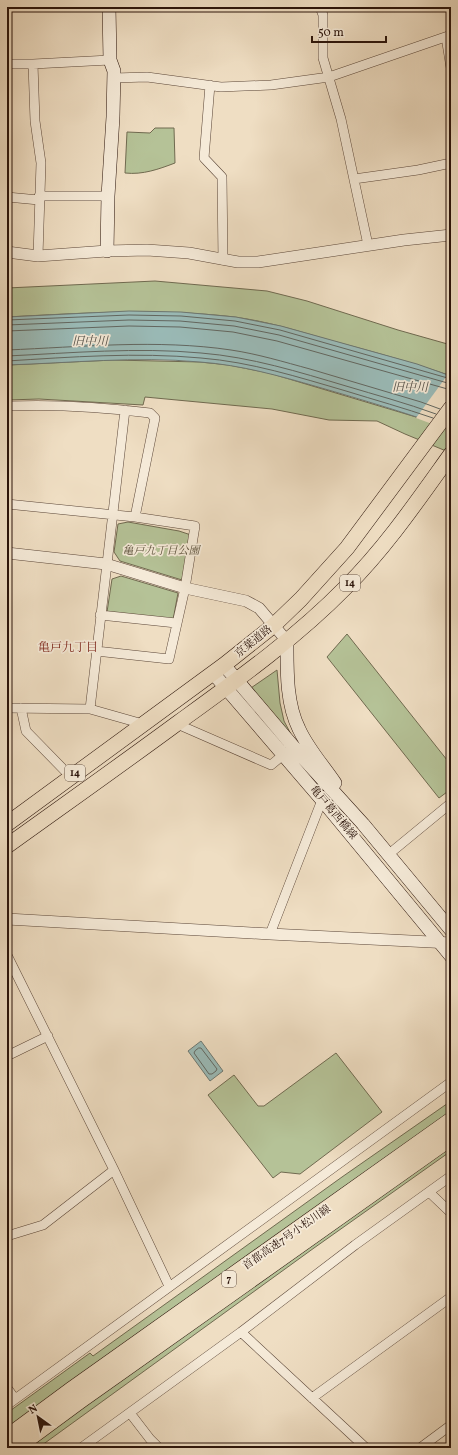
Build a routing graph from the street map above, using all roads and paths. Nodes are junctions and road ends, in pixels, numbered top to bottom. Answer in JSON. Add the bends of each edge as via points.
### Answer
{"nodes":[{"id":1,"x":109,"y":7,"type":"edge"},
{"id":2,"x":320,"y":7,"type":"edge"},
{"id":3,"x":448,"y":36,"type":"edge"},
{"id":4,"x":110,"y":60,"type":"junction"},
{"id":5,"x":7,"y":64,"type":"edge"},
{"id":6,"x":33,"y":64,"type":"junction"},
{"id":7,"x":451,"y":68,"type":"edge"},
{"id":8,"x":329,"y":77,"type":"junction"},
{"id":9,"x":114,"y":78,"type":"junction"},
{"id":10,"x":210,"y":85,"type":"junction"},
{"id":11,"x":451,"y":163,"type":"edge"},
{"id":12,"x":354,"y":179,"type":"junction"},
{"id":13,"x":108,"y":196,"type":"junction"},
{"id":14,"x":7,"y":197,"type":"edge"},
{"id":15,"x":39,"y":198,"type":"junction"},
{"id":16,"x":451,"y":235,"type":"edge"},
{"id":17,"x":368,"y":245,"type":"junction"},
{"id":18,"x":106,"y":251,"type":"junction"},
{"id":19,"x":7,"y":252,"type":"edge"},
{"id":20,"x":38,"y":256,"type":"junction"},
{"id":21,"x":223,"y":260,"type":"junction"},
{"id":22,"x":7,"y":406,"type":"edge"},
{"id":23,"x":451,"y":408,"type":"edge"},
{"id":24,"x":125,"y":410,"type":"junction"},
{"id":25,"x":451,"y":454,"type":"edge"},
{"id":26,"x":7,"y":504,"type":"edge"},
{"id":27,"x":112,"y":516,"type":"junction"},
{"id":28,"x":135,"y":518,"type":"junction"},
{"id":29,"x":7,"y":553,"type":"edge"},
{"id":30,"x":106,"y":564,"type":"junction"},
{"id":31,"x":185,"y":588,"type":"junction"},
{"id":32,"x":100,"y":615,"type":"junction"},
{"id":33,"x":176,"y":623,"type":"junction"},
{"id":34,"x":273,"y":626,"type":"junction"},
{"id":35,"x":287,"y":642,"type":"junction"},
{"id":36,"x":96,"y":651,"type":"junction"},
{"id":37,"x":218,"y":670,"type":"junction"},
{"id":38,"x":231,"y":685,"type":"junction"},
{"id":39,"x":7,"y":708,"type":"edge"},
{"id":40,"x":21,"y":708,"type":"junction"},
{"id":41,"x":90,"y":709,"type":"junction"},
{"id":42,"x":143,"y":724,"type":"junction"},
{"id":43,"x":177,"y":724,"type":"junction"},
{"id":44,"x":283,"y":755,"type":"junction"},
{"id":45,"x":70,"y":776,"type":"junction"},
{"id":46,"x":322,"y":800,"type":"junction"},
{"id":47,"x":451,"y":803,"type":"edge"},
{"id":48,"x":7,"y":824,"type":"edge"},
{"id":49,"x":363,"y":824,"type":"junction"},
{"id":50,"x":7,"y":846,"type":"edge"},
{"id":51,"x":389,"y":854,"type":"junction"},
{"id":52,"x":7,"y":919,"type":"edge"},
{"id":53,"x":451,"y":930,"type":"edge"},
{"id":54,"x":270,"y":934,"type":"junction"},
{"id":55,"x":446,"y":944,"type":"edge"},
{"id":56,"x":7,"y":955,"type":"edge"},
{"id":57,"x":451,"y":956,"type":"edge"},
{"id":58,"x":48,"y":1036,"type":"junction"},
{"id":59,"x":7,"y":1056,"type":"edge"},
{"id":60,"x":451,"y":1082,"type":"edge"},
{"id":61,"x":451,"y":1121,"type":"edge"},
{"id":62,"x":451,"y":1137,"type":"edge"},
{"id":63,"x":114,"y":1170,"type":"junction"},
{"id":64,"x":451,"y":1176,"type":"edge"},
{"id":65,"x":429,"y":1192,"type":"junction"},
{"id":66,"x":451,"y":1213,"type":"edge"},
{"id":67,"x":7,"y":1236,"type":"edge"},
{"id":68,"x":170,"y":1286,"type":"junction"},
{"id":69,"x":451,"y":1297,"type":"edge"},
{"id":70,"x":241,"y":1332,"type":"junction"},
{"id":71,"x":7,"y":1388,"type":"edge"},
{"id":72,"x":312,"y":1398,"type":"junction"},
{"id":73,"x":15,"y":1399,"type":"junction"},
{"id":74,"x":7,"y":1405,"type":"edge"},
{"id":75,"x":130,"y":1413,"type":"junction"},
{"id":76,"x":451,"y":1425,"type":"edge"},
{"id":77,"x":7,"y":1438,"type":"edge"},
{"id":78,"x":14,"y":1448,"type":"edge"},
{"id":79,"x":81,"y":1448,"type":"edge"},
{"id":80,"x":159,"y":1448,"type":"edge"},
{"id":81,"x":366,"y":1448,"type":"edge"},
{"id":82,"x":420,"y":1448,"type":"edge"}],
"edges":[{"from":1,"to":4,"type":"main road"},
{"from":2,"to":8,"type":"street","via":[[323,15],[324,58]]},
{"from":3,"to":7,"type":"street"},
{"from":3,"to":8,"type":"street"},
{"from":4,"to":6,"type":"street"},
{"from":4,"to":9,"type":"main road"},
{"from":5,"to":6,"type":"street"},
{"from":6,"to":15,"type":"street","via":[[35,121],[41,163]]},
{"from":8,"to":10,"type":"street","via":[[271,85]]},
{"from":8,"to":12,"type":"street"},
{"from":9,"to":10,"type":"street","via":[[147,77]]},
{"from":9,"to":13,"type":"main road"},
{"from":10,"to":21,"type":"street","via":[[204,158],[222,176]]},
{"from":11,"to":12,"type":"street"},
{"from":12,"to":17,"type":"street"},
{"from":13,"to":15,"type":"street"},
{"from":13,"to":18,"type":"main road"},
{"from":14,"to":15,"type":"street"},
{"from":15,"to":20,"type":"street"},
{"from":16,"to":17,"type":"street"},
{"from":17,"to":21,"type":"street","via":[[258,262]]},
{"from":18,"to":20,"type":"street"},
{"from":18,"to":21,"type":"street","via":[[189,253]]},
{"from":19,"to":20,"type":"street"},
{"from":22,"to":24,"type":"street","via":[[39,405]]},
{"from":23,"to":34,"type":"highway","name":"京葉道路","number":"14","via":[[347,548]]},
{"from":24,"to":27,"type":"street"},
{"from":24,"to":28,"type":"street","via":[[150,413],[155,418]]},
{"from":25,"to":35,"type":"highway","name":"京葉道路","number":"14","via":[[389,540],[342,592]]},
{"from":26,"to":27,"type":"street"},
{"from":27,"to":28,"type":"street"},
{"from":27,"to":30,"type":"street"},
{"from":28,"to":31,"type":"street","via":[[195,526]]},
{"from":29,"to":30,"type":"street"},
{"from":30,"to":31,"type":"street"},
{"from":30,"to":32,"type":"street"},
{"from":31,"to":33,"type":"street"},
{"from":31,"to":34,"type":"street","via":[[246,600],[258,608]]},
{"from":32,"to":33,"type":"street"},
{"from":32,"to":36,"type":"street"},
{"from":33,"to":36,"type":"street","via":[[169,659]]},
{"from":34,"to":35,"type":"street"},
{"from":34,"to":37,"type":"highway","name":"京葉道路","number":"14"},
{"from":35,"to":38,"type":"highway","name":"京葉道路","number":"14"},
{"from":35,"to":49,"type":"main road","via":[[290,700],[299,729]]},
{"from":36,"to":41,"type":"street"},
{"from":37,"to":38,"type":"main road","name":"亀戸葛西橋線"},
{"from":37,"to":42,"type":"highway","name":"京葉道路","number":"14"},
{"from":38,"to":43,"type":"highway","name":"京葉道路","number":"14"},
{"from":38,"to":44,"type":"main road","name":"亀戸葛西橋線"},
{"from":38,"to":49,"type":"main road","name":"亀戸葛西橋線"},
{"from":39,"to":40,"type":"street"},
{"from":40,"to":41,"type":"street"},
{"from":40,"to":45,"type":"street","via":[[26,731]]},
{"from":41,"to":42,"type":"street"},
{"from":42,"to":45,"type":"highway","name":"京葉道路","number":"14"},
{"from":43,"to":44,"type":"street","via":[[271,765]]},
{"from":43,"to":50,"type":"highway","name":"京葉道路","number":"14"},
{"from":44,"to":46,"type":"main road","name":"亀戸葛西橋線"},
{"from":45,"to":48,"type":"highway","name":"京葉道路","number":"14"},
{"from":46,"to":54,"type":"street"},
{"from":46,"to":55,"type":"main road","name":"亀戸葛西橋線"},
{"from":47,"to":51,"type":"street"},
{"from":49,"to":51,"type":"main road","name":"亀戸葛西橋線"},
{"from":51,"to":53,"type":"main road","name":"亀戸葛西橋線"},
{"from":52,"to":54,"type":"street"},
{"from":54,"to":55,"type":"street"},
{"from":55,"to":57,"type":"main road","name":"亀戸葛西橋線"},
{"from":56,"to":58,"type":"street"},
{"from":58,"to":59,"type":"street"},
{"from":58,"to":63,"type":"street"},
{"from":60,"to":68,"type":"street"},
{"from":61,"to":77,"type":"highway","name":"首都高速7号小松川線","number":"7"},
{"from":62,"to":78,"type":"highway","name":"首都高速7号小松川線","number":"7"},
{"from":63,"to":67,"type":"street","via":[[43,1225]]},
{"from":63,"to":68,"type":"street"},
{"from":64,"to":65,"type":"street"},
{"from":65,"to":66,"type":"street"},
{"from":65,"to":70,"type":"street"},
{"from":68,"to":73,"type":"street"},
{"from":69,"to":72,"type":"street"},
{"from":70,"to":72,"type":"street"},
{"from":70,"to":75,"type":"street"},
{"from":71,"to":73,"type":"street"},
{"from":72,"to":81,"type":"street"},
{"from":73,"to":74,"type":"street"},
{"from":75,"to":79,"type":"street"},
{"from":75,"to":80,"type":"street"},
{"from":76,"to":82,"type":"street"}]}
